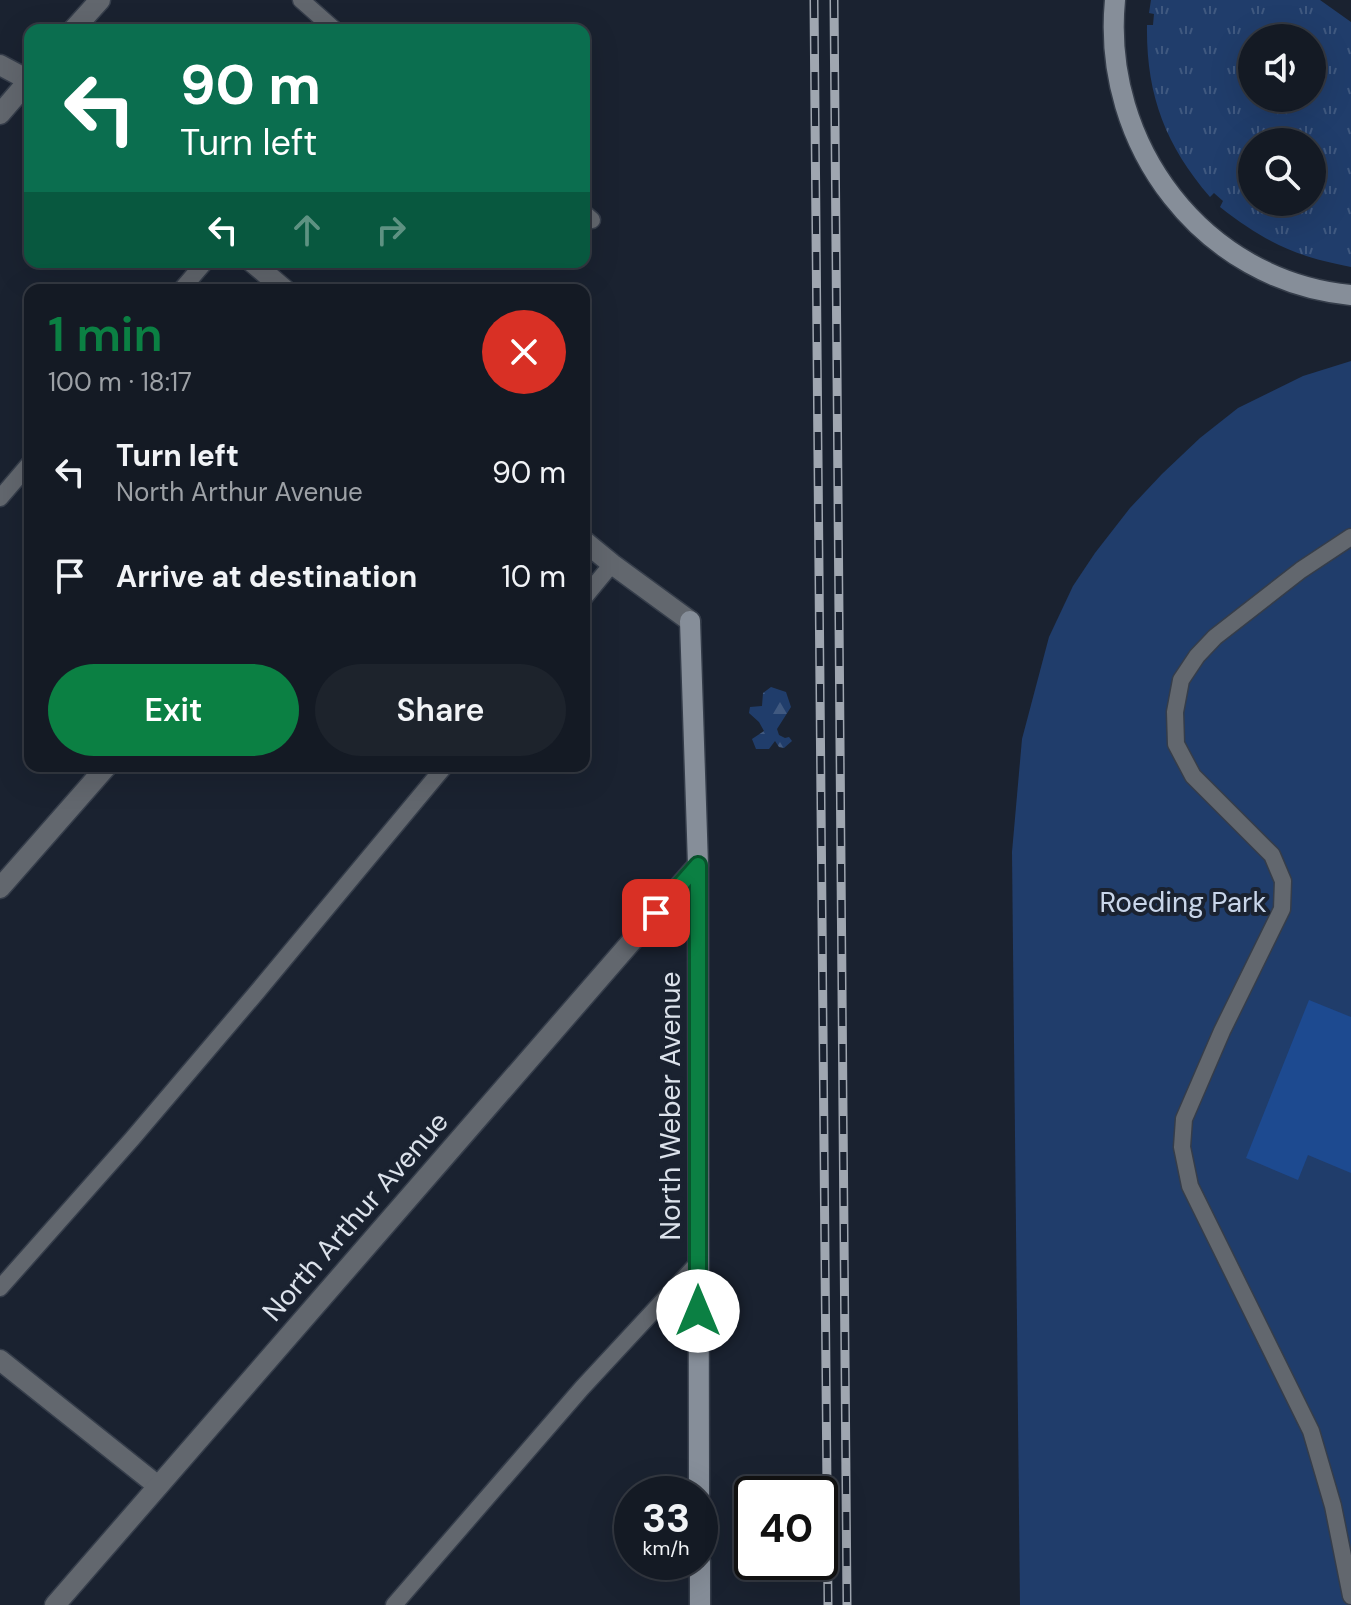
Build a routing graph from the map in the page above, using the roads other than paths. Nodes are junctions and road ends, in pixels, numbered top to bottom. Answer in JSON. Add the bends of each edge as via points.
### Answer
{"nodes":[{"id":1,"x":100,"y":0,"type":"edge"},
{"id":2,"x":301,"y":0,"type":"edge"},
{"id":3,"x":1115,"y":0,"type":"edge"},
{"id":4,"x":78,"y":24,"type":"edge"},
{"id":5,"x":328,"y":24,"type":"edge"},
{"id":6,"x":0,"y":65,"type":"edge"},
{"id":7,"x":24,"y":77,"type":"edge"},
{"id":8,"x":24,"y":86,"type":"edge"},
{"id":9,"x":0,"y":114,"type":"edge"},
{"id":10,"x":200,"y":268,"type":"edge"},
{"id":11,"x":259,"y":268,"type":"edge"},
{"id":12,"x":186,"y":284,"type":"edge"},
{"id":13,"x":278,"y":284,"type":"edge"},
{"id":14,"x":1351,"y":295,"type":"edge"},
{"id":15,"x":24,"y":470,"type":"edge"},
{"id":16,"x":0,"y":498,"type":"edge"},
{"id":17,"x":1351,"y":537,"type":"edge"},
{"id":18,"x":590,"y":546,"type":"edge"},
{"id":19,"x":612,"y":564,"type":"junction"},
{"id":20,"x":590,"y":591,"type":"edge"},
{"id":21,"x":102,"y":772,"type":"edge"},
{"id":22,"x":440,"y":772,"type":"edge"},
{"id":23,"x":698,"y":865,"type":"junction"},
{"id":24,"x":0,"y":888,"type":"edge"},
{"id":25,"x":698,"y":1263,"type":"junction"},
{"id":26,"x":0,"y":1288,"type":"edge"},
{"id":27,"x":0,"y":1360,"type":"edge"},
{"id":28,"x":699,"y":1476,"type":"edge"},
{"id":29,"x":158,"y":1486,"type":"junction"},
{"id":30,"x":700,"y":1580,"type":"edge"},
{"id":31,"x":1351,"y":1596,"type":"edge"},
{"id":32,"x":55,"y":1605,"type":"edge"},
{"id":33,"x":394,"y":1605,"type":"edge"},
{"id":34,"x":700,"y":1605,"type":"edge"}],
"edges":[{"from":1,"to":4,"type":"street"},
{"from":2,"to":5,"type":"lane"},
{"from":3,"to":14,"type":"street","via":[[1113,36],[1123,102],[1134,134],[1167,192],[1197,225],[1242,259],[1303,286]]},
{"from":6,"to":7,"type":"street"},
{"from":8,"to":9,"type":"street"},
{"from":10,"to":12,"type":"lane"},
{"from":11,"to":13,"type":"street"},
{"from":15,"to":16,"type":"lane"},
{"from":17,"to":31,"type":"lane","via":[[1215,637],[1181,680],[1175,712],[1176,744],[1193,776],[1272,855],[1283,881],[1282,909],[1197,1087],[1184,1119],[1182,1147],[1190,1186],[1311,1431]]},
{"from":18,"to":19,"type":"street"},
{"from":19,"to":20,"type":"lane"},
{"from":19,"to":23,"type":"street","name":"North Weber Avenue","via":[[690,621]]},
{"from":21,"to":24,"type":"street"},
{"from":22,"to":26,"type":"lane"},
{"from":23,"to":25,"type":"street","name":"North Weber Avenue"},
{"from":23,"to":29,"type":"street","name":"North Arthur Avenue"},
{"from":25,"to":28,"type":"street","name":"North Weber Avenue"},
{"from":25,"to":33,"type":"lane"},
{"from":27,"to":29,"type":"street"},
{"from":29,"to":32,"type":"street","name":"North Arthur Avenue"},
{"from":30,"to":34,"type":"street"}]}
